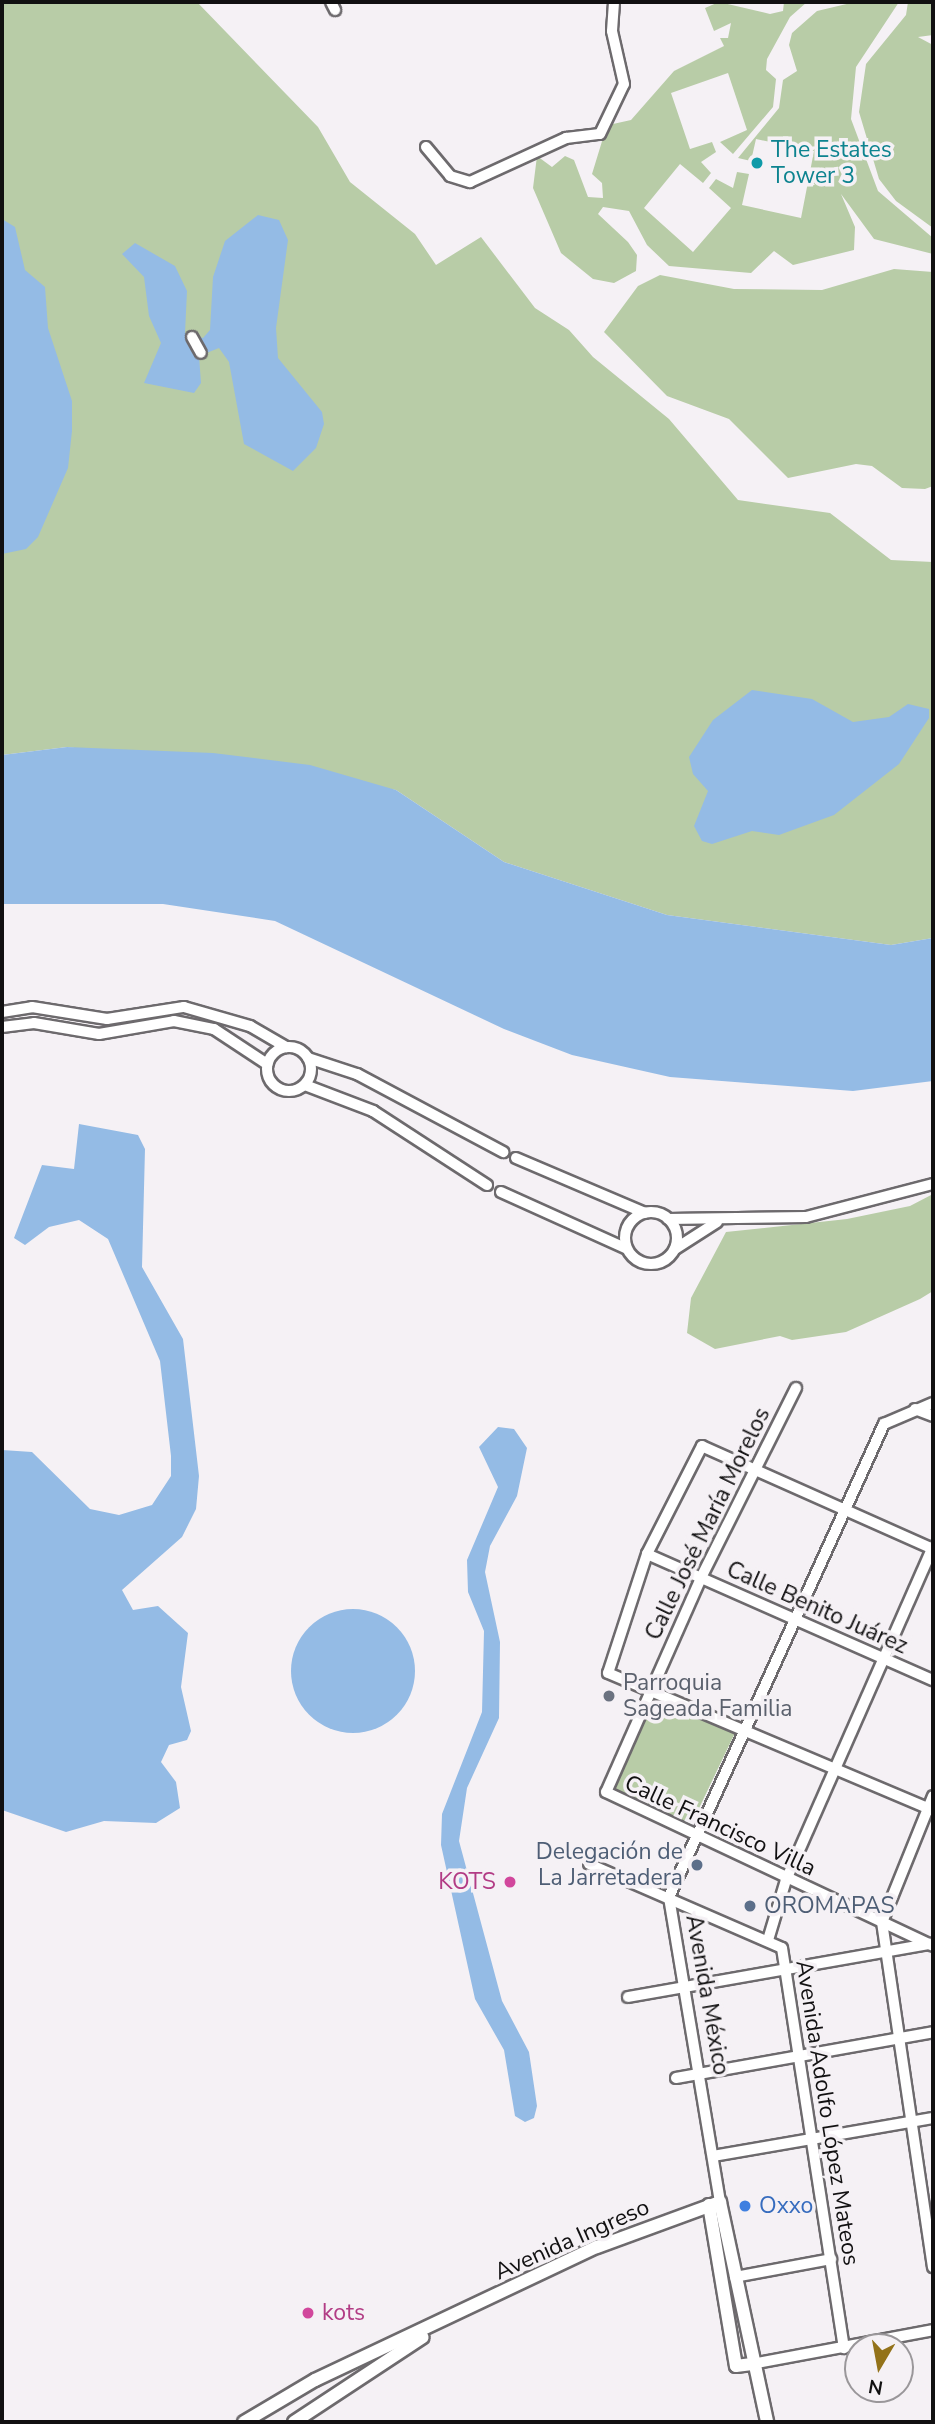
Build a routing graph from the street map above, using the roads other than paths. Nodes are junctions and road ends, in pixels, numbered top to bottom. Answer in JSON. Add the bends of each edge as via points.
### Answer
{"nodes":[{"id":1,"x":331,"y":2,"type":"edge"},
{"id":2,"x":338,"y":2,"type":"edge"},
{"id":3,"x":614,"y":2,"type":"edge"},
{"id":4,"x":426,"y":147,"type":"dead end"},
{"id":5,"x":192,"y":337,"type":"dead end"},
{"id":6,"x":201,"y":353,"type":"dead end"},
{"id":7,"x":2,"y":1012,"type":"edge"},
{"id":8,"x":2,"y":1027,"type":"edge"},
{"id":9,"x":286,"y":1047,"type":"junction"},
{"id":10,"x":308,"y":1058,"type":"junction"},
{"id":11,"x":267,"y":1064,"type":"junction"},
{"id":12,"x":305,"y":1085,"type":"junction"},
{"id":13,"x":503,"y":1152,"type":"dead end"},
{"id":14,"x":516,"y":1158,"type":"dead end"},
{"id":15,"x":933,"y":1184,"type":"edge"},
{"id":16,"x":487,"y":1185,"type":"dead end"},
{"id":17,"x":501,"y":1192,"type":"dead end"},
{"id":18,"x":645,"y":1213,"type":"junction"},
{"id":19,"x":668,"y":1219,"type":"junction"},
{"id":20,"x":718,"y":1221,"type":"junction"},
{"id":21,"x":627,"y":1249,"type":"junction"},
{"id":22,"x":675,"y":1249,"type":"junction"},
{"id":23,"x":796,"y":1388,"type":"dead end"},
{"id":24,"x":933,"y":1403,"type":"edge"},
{"id":25,"x":915,"y":1409,"type":"junction"},
{"id":26,"x":933,"y":1416,"type":"edge"},
{"id":27,"x":756,"y":1469,"type":"junction"},
{"id":28,"x":842,"y":1510,"type":"junction"},
{"id":29,"x":933,"y":1549,"type":"edge"},
{"id":30,"x":647,"y":1554,"type":"junction"},
{"id":31,"x":701,"y":1578,"type":"junction"},
{"id":32,"x":794,"y":1620,"type":"junction"},
{"id":33,"x":883,"y":1660,"type":"junction"},
{"id":34,"x":933,"y":1680,"type":"edge"},
{"id":35,"x":648,"y":1692,"type":"junction"},
{"id":36,"x":743,"y":1730,"type":"junction"},
{"id":37,"x":835,"y":1769,"type":"junction"},
{"id":38,"x":606,"y":1792,"type":"joint"},
{"id":39,"x":933,"y":1796,"type":"edge"},
{"id":40,"x":931,"y":1809,"type":"edge"},
{"id":41,"x":692,"y":1835,"type":"junction"},
{"id":42,"x":589,"y":1864,"type":"dead end"},
{"id":43,"x":786,"y":1880,"type":"junction"},
{"id":44,"x":669,"y":1898,"type":"junction"},
{"id":45,"x":882,"y":1922,"type":"junction"},
{"id":46,"x":768,"y":1940,"type":"junction"},
{"id":47,"x":931,"y":1945,"type":"edge"},
{"id":48,"x":886,"y":1953,"type":"junction"},
{"id":49,"x":785,"y":1972,"type":"junction"},
{"id":50,"x":684,"y":1987,"type":"junction"},
{"id":51,"x":628,"y":1997,"type":"dead end"},
{"id":52,"x":933,"y":2032,"type":"edge"},
{"id":53,"x":898,"y":2038,"type":"junction"},
{"id":54,"x":799,"y":2055,"type":"junction"},
{"id":55,"x":699,"y":2074,"type":"junction"},
{"id":56,"x":676,"y":2078,"type":"dead end"},
{"id":57,"x":933,"y":2118,"type":"edge"},
{"id":58,"x":911,"y":2122,"type":"junction"},
{"id":59,"x":813,"y":2140,"type":"junction"},
{"id":60,"x":712,"y":2156,"type":"junction"},
{"id":61,"x":715,"y":2204,"type":"junction"},
{"id":62,"x":831,"y":2259,"type":"junction"},
{"id":63,"x":933,"y":2267,"type":"edge"},
{"id":64,"x":735,"y":2277,"type":"junction"},
{"id":65,"x":443,"y":2323,"type":"junction"},
{"id":66,"x":933,"y":2330,"type":"edge"},
{"id":67,"x":914,"y":2334,"type":"edge"},
{"id":68,"x":844,"y":2348,"type":"joint"},
{"id":69,"x":752,"y":2364,"type":"junction"},
{"id":70,"x":315,"y":2381,"type":"junction"},
{"id":71,"x":325,"y":2403,"type":"junction"},
{"id":72,"x":244,"y":2422,"type":"edge"},
{"id":73,"x":293,"y":2422,"type":"edge"},
{"id":74,"x":767,"y":2422,"type":"edge"}],
"edges":[{"from":1,"to":2,"type":"street","via":[[335,10]]},
{"from":3,"to":4,"type":"street","via":[[612,31],[624,86],[600,134],[566,138],[470,182],[450,176]]},
{"from":5,"to":6,"type":"street"},
{"from":7,"to":9,"type":"street","via":[[32,1007],[107,1019],[184,1007],[250,1026]]},
{"from":8,"to":11,"type":"street","via":[[34,1023],[99,1034],[173,1021],[214,1029]]},
{"from":9,"to":10,"type":"street"},
{"from":9,"to":11,"type":"street"},
{"from":10,"to":12,"type":"street"},
{"from":10,"to":13,"type":"street","via":[[367,1079]]},
{"from":11,"to":12,"type":"street","via":[[278,1088]]},
{"from":12,"to":16,"type":"street","via":[[373,1111]]},
{"from":14,"to":18,"type":"street"},
{"from":15,"to":20,"type":"street","via":[[806,1217]]},
{"from":17,"to":21,"type":"street"},
{"from":18,"to":19,"type":"street"},
{"from":18,"to":21,"type":"street","via":[[627,1227]]},
{"from":19,"to":20,"type":"street"},
{"from":19,"to":22,"type":"street","via":[[677,1233]]},
{"from":20,"to":22,"type":"street"},
{"from":21,"to":22,"type":"street","via":[[640,1262],[656,1264]]},
{"from":23,"to":27,"type":"street","name":"Calle José María Morelos"},
{"from":24,"to":25,"type":"street","name":"Avenida México"},
{"from":25,"to":26,"type":"street"},
{"from":25,"to":28,"type":"street","name":"Avenida México","via":[[884,1424]]},
{"from":27,"to":28,"type":"street"},
{"from":27,"to":30,"type":"street","via":[[702,1446]]},
{"from":27,"to":31,"type":"street","name":"Calle José María Morelos"},
{"from":28,"to":29,"type":"street"},
{"from":28,"to":32,"type":"street","name":"Avenida México"},
{"from":29,"to":33,"type":"street","name":"Avenida Adolfo López Mateos"},
{"from":30,"to":31,"type":"street","name":"Calle Benito Juárez"},
{"from":30,"to":35,"type":"street","via":[[608,1673]]},
{"from":31,"to":32,"type":"street","name":"Calle Benito Juárez"},
{"from":31,"to":35,"type":"street","name":"Calle José María Morelos"},
{"from":32,"to":33,"type":"street","name":"Calle Benito Juárez"},
{"from":32,"to":36,"type":"street","name":"Avenida México"},
{"from":33,"to":34,"type":"street","name":"Calle Benito Juárez"},
{"from":33,"to":37,"type":"street","name":"Avenida Adolfo López Mateos"},
{"from":35,"to":36,"type":"street"},
{"from":35,"to":38,"type":"street","name":"Calle José María Morelos"},
{"from":36,"to":37,"type":"street"},
{"from":36,"to":41,"type":"street","name":"Avenida México"},
{"from":37,"to":40,"type":"street"},
{"from":37,"to":43,"type":"street","name":"Avenida Adolfo López Mateos"},
{"from":38,"to":41,"type":"street","name":"Calle Francisco Villa"},
{"from":39,"to":40,"type":"street"},
{"from":40,"to":45,"type":"street"},
{"from":41,"to":43,"type":"street","name":"Calle Francisco Villa"},
{"from":41,"to":44,"type":"street","name":"Avenida México"},
{"from":42,"to":44,"type":"street"},
{"from":43,"to":45,"type":"street","name":"Calle Francisco Villa"},
{"from":43,"to":46,"type":"street","name":"Avenida Adolfo López Mateos"},
{"from":44,"to":46,"type":"street"},
{"from":44,"to":50,"type":"street","name":"Avenida México"},
{"from":45,"to":47,"type":"street","name":"Calle Francisco Villa"},
{"from":45,"to":48,"type":"street"},
{"from":46,"to":49,"type":"street","name":"Avenida Adolfo López Mateos","via":[[782,1948]]},
{"from":47,"to":48,"type":"street"},
{"from":48,"to":49,"type":"street"},
{"from":48,"to":53,"type":"street"},
{"from":49,"to":50,"type":"street"},
{"from":49,"to":54,"type":"street","name":"Avenida Adolfo López Mateos"},
{"from":50,"to":51,"type":"street"},
{"from":50,"to":55,"type":"street","name":"Avenida México"},
{"from":52,"to":53,"type":"street"},
{"from":53,"to":54,"type":"street"},
{"from":53,"to":58,"type":"street"},
{"from":54,"to":55,"type":"street"},
{"from":54,"to":59,"type":"street","name":"Avenida Adolfo López Mateos"},
{"from":55,"to":56,"type":"street"},
{"from":55,"to":60,"type":"street","name":"Avenida México"},
{"from":57,"to":58,"type":"street"},
{"from":58,"to":59,"type":"street"},
{"from":58,"to":63,"type":"street"},
{"from":59,"to":60,"type":"street"},
{"from":59,"to":62,"type":"street","name":"Avenida Adolfo López Mateos"},
{"from":60,"to":61,"type":"street","name":"Avenida México"},
{"from":61,"to":64,"type":"street","name":"Avenida México"},
{"from":61,"to":65,"type":"street","name":"Avenida Ingreso","via":[[597,2247]]},
{"from":61,"to":69,"type":"street","name":"Avenida México","via":[[736,2366]]},
{"from":62,"to":64,"type":"street"},
{"from":62,"to":68,"type":"street","name":"Avenida Adolfo López Mateos"},
{"from":64,"to":69,"type":"street","name":"Avenida México"},
{"from":65,"to":70,"type":"street","name":"Avenida Ingreso"},
{"from":65,"to":71,"type":"street","name":"Avenida Ingreso"},
{"from":66,"to":67,"type":"street"},
{"from":68,"to":69,"type":"street"},
{"from":69,"to":74,"type":"street"},
{"from":70,"to":71,"type":"street","via":[[326,2384]]},
{"from":70,"to":72,"type":"street","name":"Avenida Ingreso"},
{"from":71,"to":73,"type":"street","name":"Avenida Ingreso"}]}
